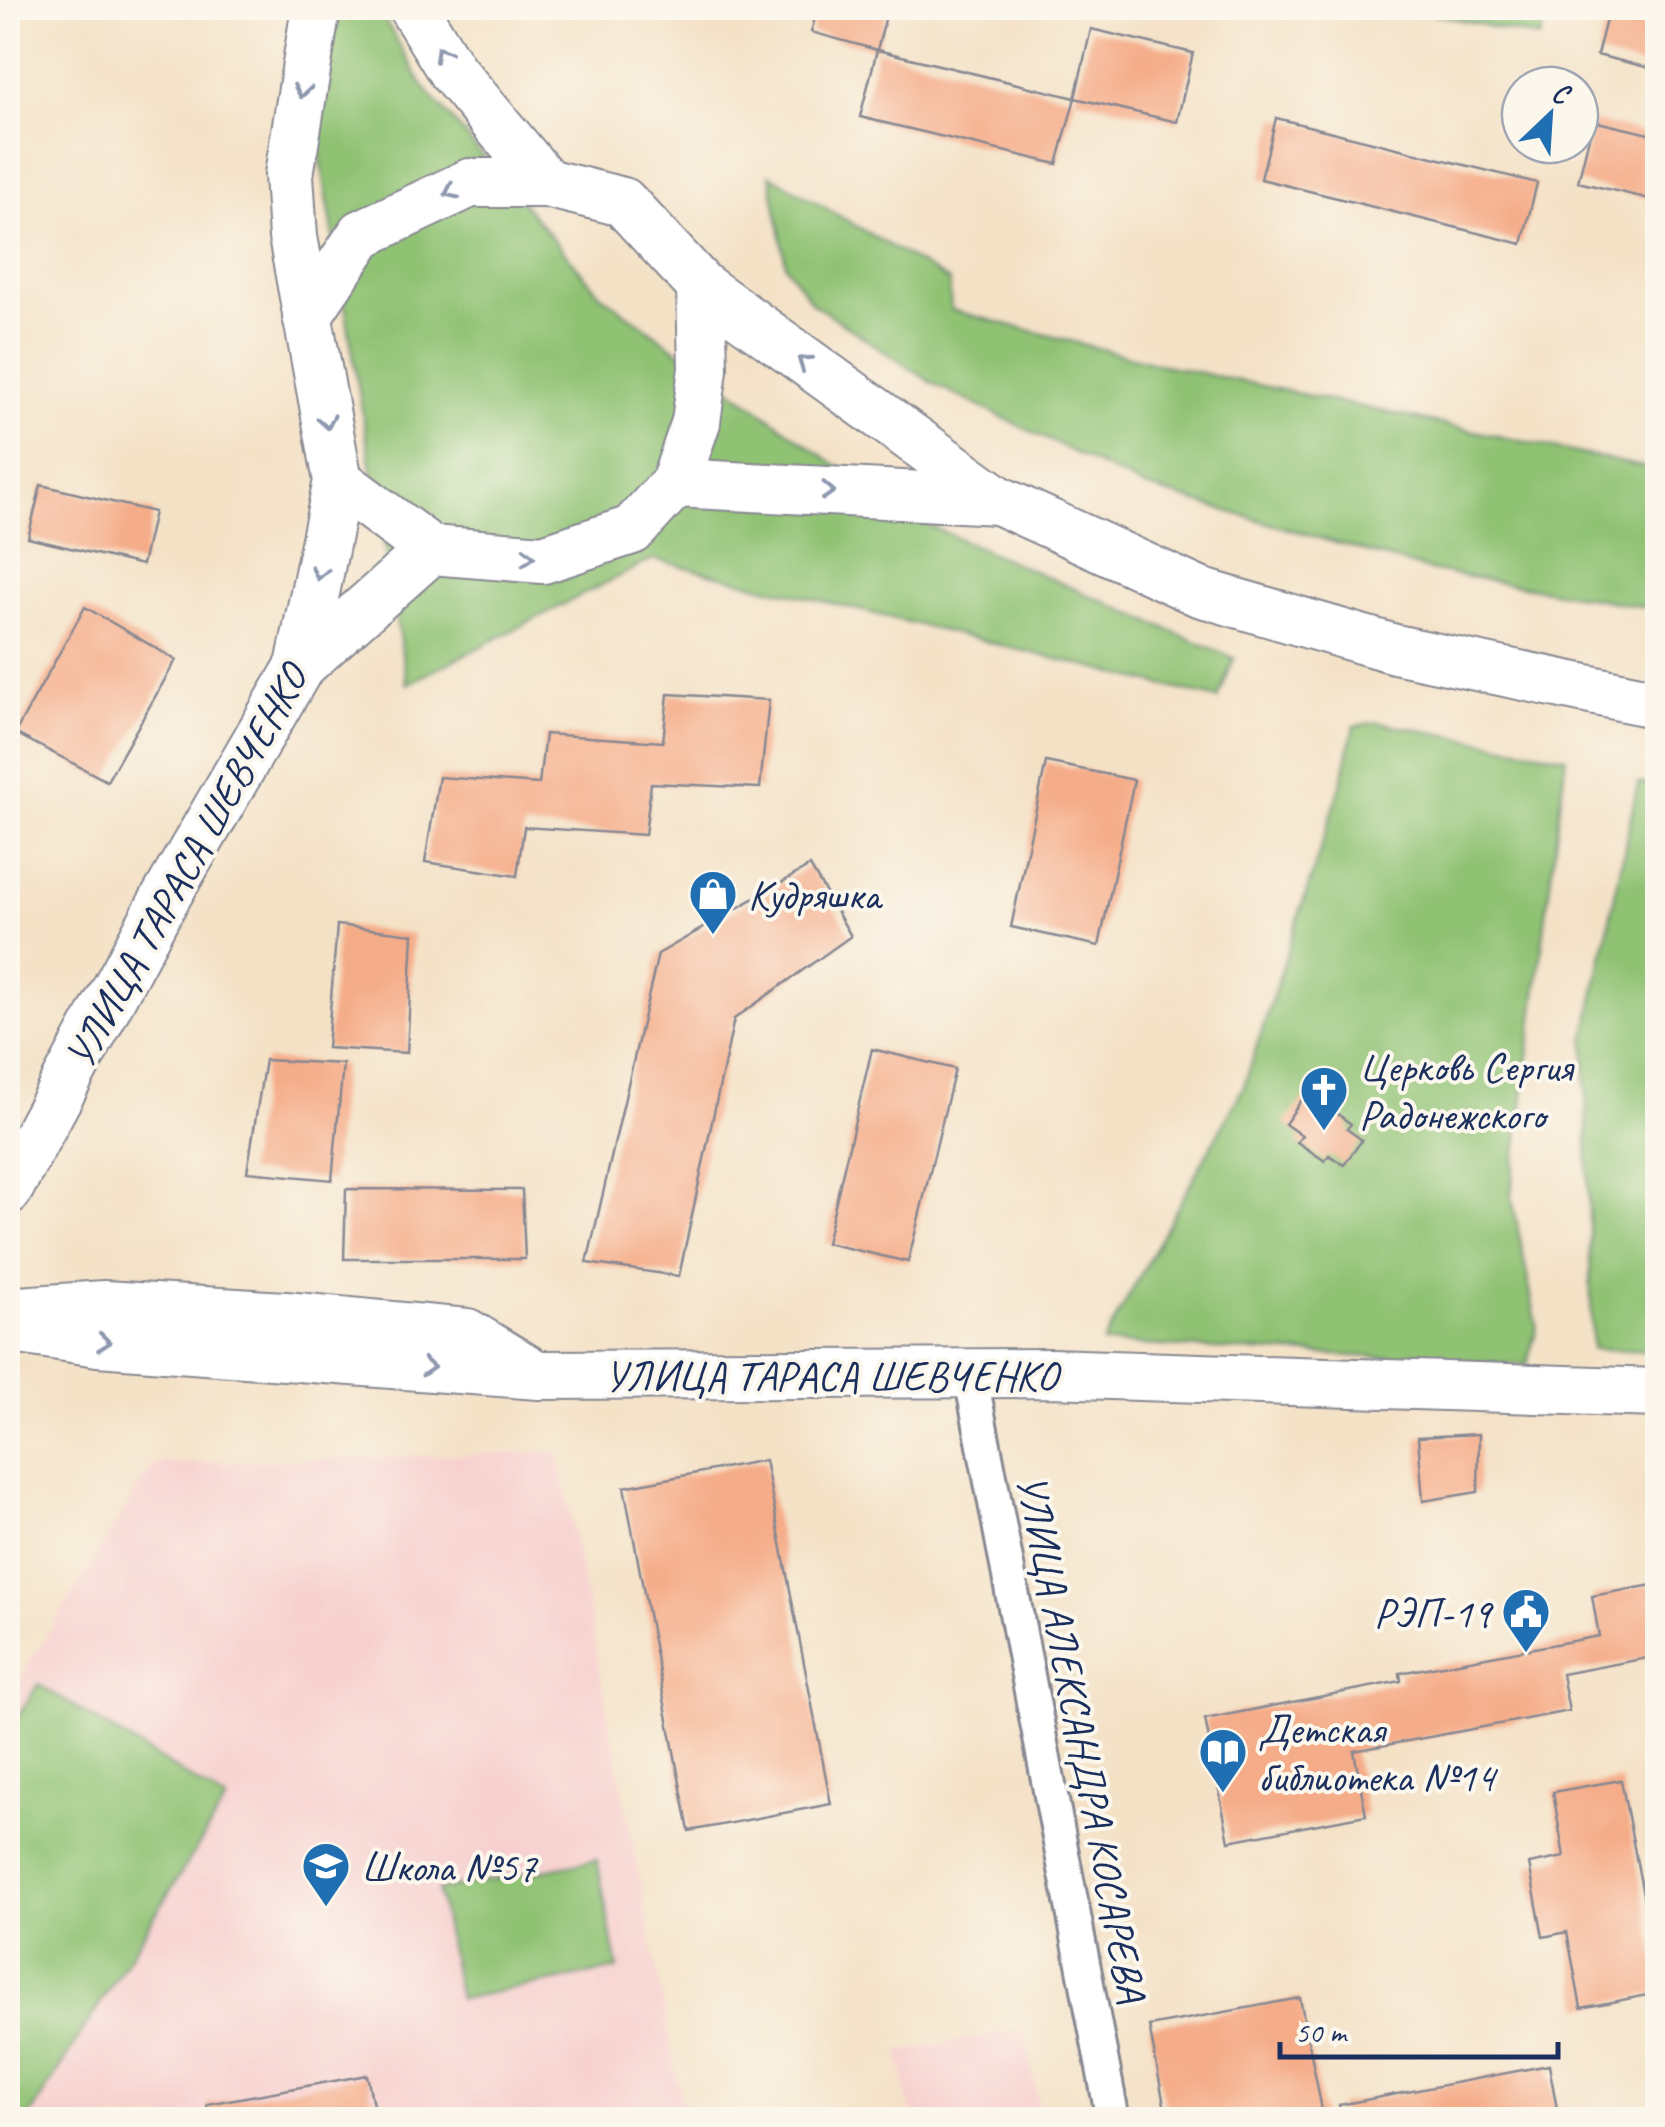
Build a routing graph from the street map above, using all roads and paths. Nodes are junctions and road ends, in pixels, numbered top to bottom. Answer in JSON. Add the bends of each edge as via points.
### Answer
{"nodes":[{"id":1,"x":316,"y":8,"type":"edge"},
{"id":2,"x":413,"y":8,"type":"edge"},
{"id":3,"x":546,"y":183,"type":"junction"},
{"id":4,"x":701,"y":286,"type":"junction"},
{"id":5,"x":307,"y":316,"type":"junction"},
{"id":6,"x":338,"y":480,"type":"junction"},
{"id":7,"x":675,"y":483,"type":"junction"},
{"id":8,"x":998,"y":500,"type":"junction"},
{"id":9,"x":431,"y":550,"type":"junction"},
{"id":10,"x":300,"y":666,"type":"junction"},
{"id":11,"x":1658,"y":704,"type":"edge"},
{"id":12,"x":8,"y":1190,"type":"edge"},
{"id":13,"x":8,"y":1312,"type":"edge"},
{"id":14,"x":8,"y":1328,"type":"edge"},
{"id":15,"x":970,"y":1372,"type":"junction"},
{"id":16,"x":538,"y":1376,"type":"junction"},
{"id":17,"x":1658,"y":1393,"type":"edge"},
{"id":18,"x":1112,"y":2120,"type":"edge"}],
"edges":[{"from":1,"to":5,"type":"main road","name":"УЛИЦА ТАРАСА ШЕВЧЕНКО","one_way":true,"via":[[289,175]]},
{"from":3,"to":2,"type":"main road","one_way":true,"via":[[452,71]]},
{"from":3,"to":4,"type":"main road","via":[[623,202]]},
{"from":3,"to":5,"type":"main road","one_way":true,"via":[[470,183],[362,234]]},
{"from":4,"to":7,"type":"main road","via":[[703,368],[696,422]]},
{"from":8,"to":4,"type":"main road","one_way":true},
{"from":5,"to":6,"type":"main road","name":"УЛИЦА ТАРАСА ШЕВЧЕНКО","one_way":true},
{"from":6,"to":9,"type":"main road"},
{"from":6,"to":10,"type":"main road","name":"УЛИЦА ТАРАСА ШЕВЧЕНКО","one_way":true},
{"from":7,"to":8,"type":"main road","one_way":true},
{"from":9,"to":7,"type":"main road","one_way":true,"via":[[543,558],[632,530]]},
{"from":8,"to":11,"type":"main road","via":[[1199,592],[1395,650]]},
{"from":9,"to":10,"type":"main road"},
{"from":10,"to":12,"type":"main road","name":"УЛИЦА ТАРАСА ШЕВЧЕНКО"},
{"from":13,"to":16,"type":"main road","via":[[104,1305],[467,1333]]},
{"from":14,"to":16,"type":"main road","name":"УЛИЦА ТАРАСА ШЕВЧЕНКО","one_way":true,"via":[[98,1342]]},
{"from":15,"to":16,"type":"main road","name":"УЛИЦА ТАРАСА ШЕВЧЕНКО"},
{"from":15,"to":17,"type":"main road","name":"УЛИЦА ТАРАСА ШЕВЧЕНКО"},
{"from":15,"to":18,"type":"street","name":"УЛИЦА АЛЕКСАНДРА КОСАРЕВА"}]}
